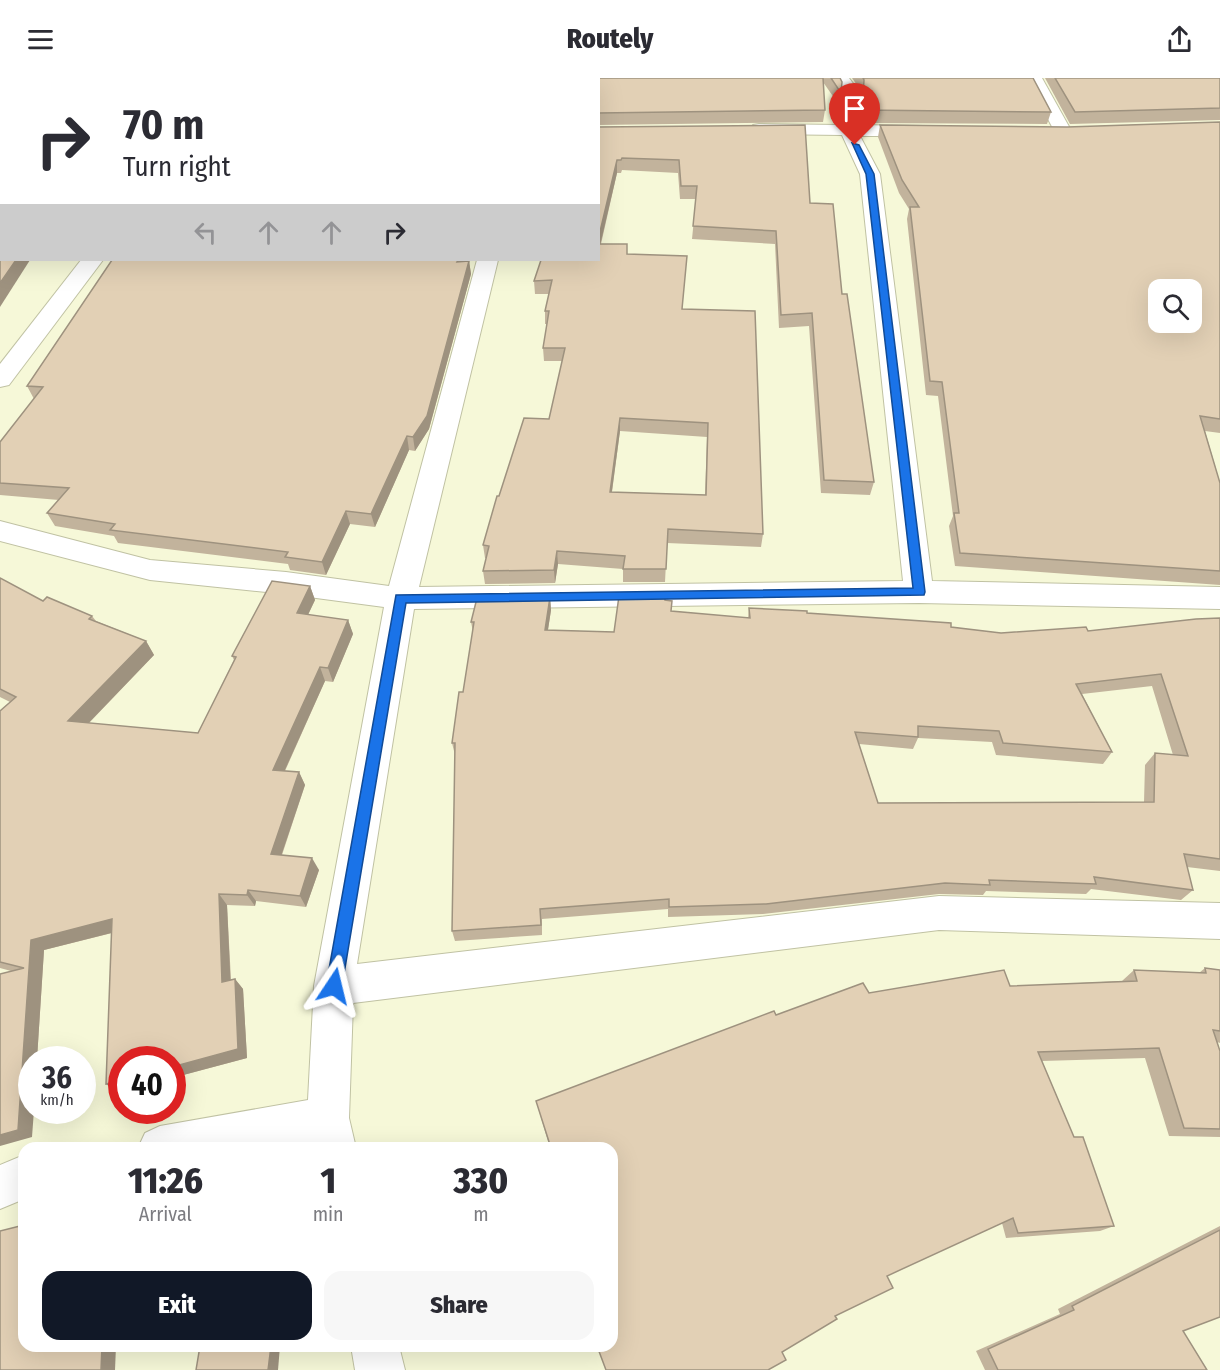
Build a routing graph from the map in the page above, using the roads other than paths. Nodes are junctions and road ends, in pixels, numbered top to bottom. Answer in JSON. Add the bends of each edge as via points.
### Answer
{"nodes":[{"id":1,"x":841,"y":78,"type":"edge"},
{"id":2,"x":1034,"y":78,"type":"edge"},
{"id":3,"x":737,"y":129,"type":"edge"},
{"id":4,"x":848,"y":130,"type":"junction"},
{"id":5,"x":944,"y":131,"type":"edge"},
{"id":6,"x":1086,"y":131,"type":"edge"},
{"id":7,"x":1039,"y":132,"type":"edge"},
{"id":8,"x":1063,"y":132,"type":"junction"},
{"id":9,"x":91,"y":261,"type":"edge"},
{"id":10,"x":488,"y":261,"type":"edge"},
{"id":11,"x":0,"y":380,"type":"edge"},
{"id":12,"x":1,"y":533,"type":"edge"},
{"id":13,"x":919,"y":592,"type":"junction"},
{"id":14,"x":401,"y":598,"type":"junction"},
{"id":15,"x":1220,"y":598,"type":"edge"},
{"id":16,"x":1220,"y":921,"type":"edge"},
{"id":17,"x":334,"y":986,"type":"junction"},
{"id":18,"x":331,"y":1133,"type":"edge"},
{"id":19,"x":228,"y":1142,"type":"edge"},
{"id":20,"x":18,"y":1180,"type":"edge"},
{"id":21,"x":0,"y":1187,"type":"edge"},
{"id":22,"x":376,"y":1352,"type":"edge"},
{"id":23,"x":380,"y":1370,"type":"edge"}],
"edges":[{"from":1,"to":4,"type":"street","via":[[851,93]]},
{"from":2,"to":8,"type":"street"},
{"from":3,"to":4,"type":"street"},
{"from":4,"to":5,"type":"street"},
{"from":4,"to":13,"type":"street","via":[[870,174]]},
{"from":6,"to":8,"type":"street"},
{"from":7,"to":8,"type":"street"},
{"from":9,"to":11,"type":"street"},
{"from":10,"to":14,"type":"street"},
{"from":12,"to":14,"type":"street","via":[[150,570]]},
{"from":13,"to":14,"type":"street"},
{"from":13,"to":15,"type":"street"},
{"from":14,"to":17,"type":"street"},
{"from":16,"to":17,"type":"street","via":[[939,913]]},
{"from":17,"to":18,"type":"street"},
{"from":18,"to":19,"type":"street"},
{"from":20,"to":21,"type":"street"},
{"from":22,"to":23,"type":"street"}]}
